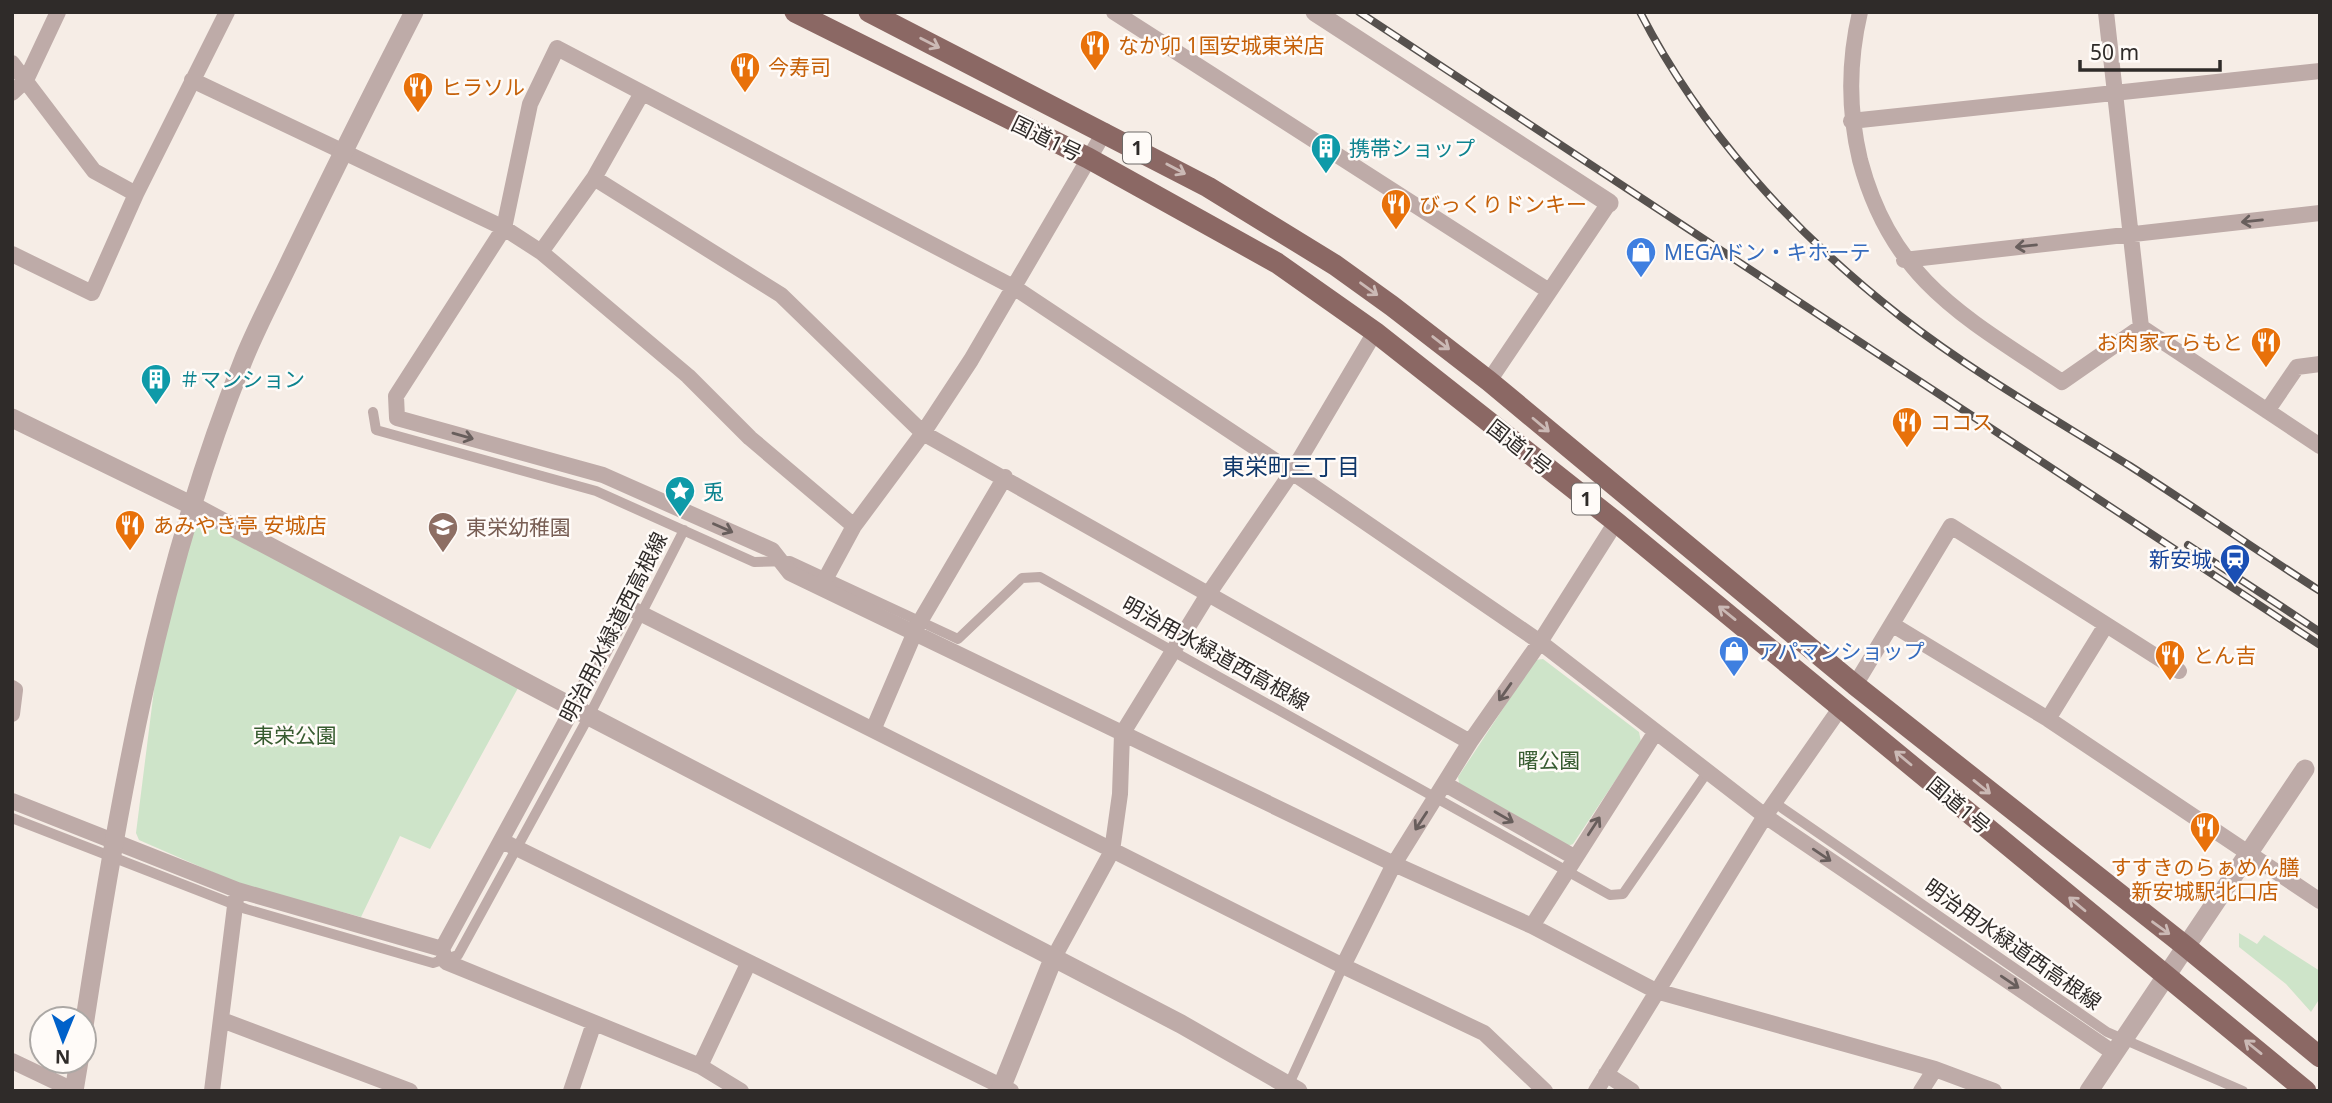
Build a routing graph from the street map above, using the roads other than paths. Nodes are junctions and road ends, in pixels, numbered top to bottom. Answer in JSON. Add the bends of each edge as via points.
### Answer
{"nodes":[{"id":1,"x":58,"y":12,"type":"edge"},
{"id":2,"x":227,"y":12,"type":"edge"},
{"id":3,"x":414,"y":12,"type":"edge"},
{"id":4,"x":795,"y":12,"type":"edge"},
{"id":5,"x":869,"y":12,"type":"edge"},
{"id":6,"x":1114,"y":12,"type":"edge"},
{"id":7,"x":1315,"y":12,"type":"edge"},
{"id":8,"x":1860,"y":12,"type":"edge"},
{"id":9,"x":2106,"y":12,"type":"edge"},
{"id":10,"x":12,"y":64,"type":"edge"},
{"id":11,"x":2320,"y":71,"type":"edge"},
{"id":12,"x":26,"y":80,"type":"junction"},
{"id":13,"x":192,"y":80,"type":"junction"},
{"id":14,"x":12,"y":93,"type":"edge"},
{"id":15,"x":642,"y":93,"type":"junction"},
{"id":16,"x":2115,"y":93,"type":"junction"},
{"id":17,"x":1851,"y":121,"type":"junction"},
{"id":18,"x":1105,"y":131,"type":"junction"},
{"id":19,"x":343,"y":150,"type":"junction"},
{"id":20,"x":1088,"y":158,"type":"junction"},
{"id":21,"x":594,"y":178,"type":"junction"},
{"id":22,"x":136,"y":194,"type":"junction"},
{"id":23,"x":1609,"y":203,"type":"joint"},
{"id":24,"x":2320,"y":213,"type":"edge"},
{"id":25,"x":504,"y":228,"type":"junction"},
{"id":26,"x":2130,"y":234,"type":"junction"},
{"id":27,"x":541,"y":252,"type":"junction"},
{"id":28,"x":12,"y":254,"type":"edge"},
{"id":29,"x":1904,"y":260,"type":"junction"},
{"id":30,"x":1015,"y":288,"type":"junction"},
{"id":31,"x":1549,"y":291,"type":"junction"},
{"id":32,"x":2141,"y":327,"type":"junction"},
{"id":33,"x":1375,"y":332,"type":"junction"},
{"id":34,"x":2320,"y":364,"type":"edge"},
{"id":35,"x":1489,"y":381,"type":"junction"},
{"id":36,"x":2267,"y":411,"type":"junction"},
{"id":37,"x":373,"y":412,"type":"dead end"},
{"id":38,"x":12,"y":418,"type":"edge"},
{"id":39,"x":923,"y":433,"type":"junction"},
{"id":40,"x":2320,"y":446,"type":"edge"},
{"id":41,"x":1292,"y":472,"type":"junction"},
{"id":42,"x":1005,"y":477,"type":"junction"},
{"id":43,"x":193,"y":506,"type":"junction"},
{"id":44,"x":1616,"y":522,"type":"junction"},
{"id":45,"x":854,"y":526,"type":"junction"},
{"id":46,"x":684,"y":530,"type":"junction"},
{"id":47,"x":780,"y":561,"type":"junction"},
{"id":48,"x":823,"y":583,"type":"junction"},
{"id":49,"x":1207,"y":596,"type":"junction"},
{"id":50,"x":643,"y":615,"type":"junction"},
{"id":51,"x":1893,"y":625,"type":"junction"},
{"id":52,"x":2106,"y":625,"type":"junction"},
{"id":53,"x":919,"y":628,"type":"junction"},
{"id":54,"x":1540,"y":642,"type":"junction"},
{"id":55,"x":1173,"y":651,"type":"junction"},
{"id":56,"x":2179,"y":671,"type":"dead end"},
{"id":57,"x":1855,"y":685,"type":"junction"},
{"id":58,"x":12,"y":688,"type":"edge"},
{"id":59,"x":1841,"y":707,"type":"junction"},
{"id":60,"x":582,"y":713,"type":"junction"},
{"id":61,"x":12,"y":714,"type":"edge"},
{"id":62,"x":2048,"y":719,"type":"junction"},
{"id":63,"x":873,"y":730,"type":"junction"},
{"id":64,"x":1655,"y":733,"type":"junction"},
{"id":65,"x":1122,"y":734,"type":"junction"},
{"id":66,"x":1469,"y":742,"type":"junction"},
{"id":67,"x":1708,"y":771,"type":"junction"},
{"id":68,"x":2312,"y":772,"type":"edge"},
{"id":69,"x":1441,"y":790,"type":"junction"},
{"id":70,"x":12,"y":801,"type":"edge"},
{"id":71,"x":1770,"y":810,"type":"junction"},
{"id":72,"x":12,"y":818,"type":"edge"},
{"id":73,"x":509,"y":845,"type":"junction"},
{"id":74,"x":111,"y":848,"type":"junction"},
{"id":75,"x":1112,"y":851,"type":"junction"},
{"id":76,"x":2248,"y":854,"type":"junction"},
{"id":77,"x":1571,"y":863,"type":"junction"},
{"id":78,"x":1394,"y":864,"type":"junction"},
{"id":79,"x":236,"y":897,"type":"junction"},
{"id":80,"x":2320,"y":901,"type":"edge"},
{"id":81,"x":1532,"y":926,"type":"junction"},
{"id":82,"x":2184,"y":945,"type":"junction"},
{"id":83,"x":443,"y":954,"type":"junction"},
{"id":84,"x":1053,"y":959,"type":"junction"},
{"id":85,"x":748,"y":964,"type":"junction"},
{"id":86,"x":1343,"y":967,"type":"junction"},
{"id":87,"x":2165,"y":975,"type":"junction"},
{"id":88,"x":1656,"y":991,"type":"junction"},
{"id":89,"x":87,"y":1005,"type":"edge"},
{"id":90,"x":222,"y":1020,"type":"junction"},
{"id":91,"x":594,"y":1023,"type":"junction"},
{"id":92,"x":2119,"y":1045,"type":"junction"},
{"id":93,"x":2320,"y":1057,"type":"edge"},
{"id":94,"x":12,"y":1061,"type":"edge"},
{"id":95,"x":700,"y":1066,"type":"junction"},
{"id":96,"x":1935,"y":1069,"type":"junction"},
{"id":97,"x":1606,"y":1074,"type":"junction"},
{"id":98,"x":1293,"y":1087,"type":"edge"},
{"id":99,"x":1004,"y":1089,"type":"edge"},
{"id":100,"x":74,"y":1091,"type":"edge"},
{"id":101,"x":212,"y":1091,"type":"edge"},
{"id":102,"x":410,"y":1091,"type":"edge"},
{"id":103,"x":571,"y":1091,"type":"edge"},
{"id":104,"x":741,"y":1091,"type":"edge"},
{"id":105,"x":1545,"y":1091,"type":"edge"},
{"id":106,"x":1595,"y":1091,"type":"edge"},
{"id":107,"x":1632,"y":1091,"type":"edge"},
{"id":108,"x":1921,"y":1091,"type":"edge"},
{"id":109,"x":1994,"y":1091,"type":"edge"},
{"id":110,"x":2089,"y":1091,"type":"edge"},
{"id":111,"x":2243,"y":1091,"type":"edge"},
{"id":112,"x":2306,"y":1091,"type":"edge"}],
"edges":[{"from":1,"to":12,"type":"street"},
{"from":2,"to":13,"type":"street"},
{"from":3,"to":19,"type":"street"},
{"from":4,"to":20,"type":"highway","name":"国道1号","number":"1"},
{"from":5,"to":18,"type":"highway","name":"国道1号","number":"1","one_way":true},
{"from":6,"to":31,"type":"street"},
{"from":7,"to":23,"type":"street"},
{"from":8,"to":17,"type":"street","via":[[1851,51]]},
{"from":9,"to":16,"type":"street"},
{"from":10,"to":12,"type":"street"},
{"from":11,"to":16,"type":"street"},
{"from":12,"to":14,"type":"street"},
{"from":12,"to":22,"type":"street","via":[[94,171]]},
{"from":13,"to":19,"type":"street"},
{"from":13,"to":22,"type":"street"},
{"from":15,"to":21,"type":"street"},
{"from":15,"to":25,"type":"street","via":[[557,48],[530,104]]},
{"from":15,"to":30,"type":"street"},
{"from":16,"to":17,"type":"street"},
{"from":16,"to":26,"type":"street"},
{"from":17,"to":29,"type":"street","via":[[1870,198]]},
{"from":18,"to":20,"type":"street"},
{"from":18,"to":35,"type":"highway","name":"国道1号","number":"1","one_way":true,"via":[[1335,265]]},
{"from":19,"to":25,"type":"street"},
{"from":19,"to":43,"type":"street","via":[[243,360]]},
{"from":20,"to":30,"type":"street"},
{"from":20,"to":33,"type":"highway","name":"国道1号","number":"1","via":[[1277,263]]},
{"from":21,"to":27,"type":"street"},
{"from":21,"to":39,"type":"street","via":[[781,295]]},
{"from":22,"to":28,"type":"street","via":[[92,293]]},
{"from":23,"to":31,"type":"street"},
{"from":24,"to":26,"type":"street","one_way":true},
{"from":25,"to":27,"type":"street"},
{"from":25,"to":47,"type":"street","one_way":true,"via":[[396,396],[397,418],[603,475],[772,550]]},
{"from":26,"to":29,"type":"street","one_way":true},
{"from":26,"to":32,"type":"street"},
{"from":27,"to":45,"type":"street","via":[[688,376],[750,438]]},
{"from":29,"to":32,"type":"street","via":[[1980,328],[2062,382]]},
{"from":30,"to":39,"type":"street"},
{"from":30,"to":41,"type":"street"},
{"from":31,"to":35,"type":"street"},
{"from":32,"to":36,"type":"street"},
{"from":33,"to":41,"type":"street"},
{"from":33,"to":44,"type":"highway","name":"国道1号","number":"1"},
{"from":34,"to":36,"type":"street","via":[[2297,367]]},
{"from":35,"to":57,"type":"highway","name":"国道1号","number":"1","one_way":true},
{"from":36,"to":40,"type":"street"},
{"from":37,"to":46,"type":"street","via":[[376,430],[596,491]]},
{"from":38,"to":43,"type":"street"},
{"from":39,"to":42,"type":"street"},
{"from":39,"to":45,"type":"street"},
{"from":41,"to":49,"type":"street"},
{"from":41,"to":54,"type":"street"},
{"from":42,"to":49,"type":"street"},
{"from":42,"to":53,"type":"street"},
{"from":43,"to":60,"type":"street"},
{"from":43,"to":74,"type":"street","via":[[148,676]]},
{"from":44,"to":54,"type":"street"},
{"from":59,"to":44,"type":"highway","name":"国道1号","number":"1","one_way":true},
{"from":45,"to":48,"type":"street"},
{"from":46,"to":47,"type":"street","name":"明治用水緑道西高根線","via":[[754,562]]},
{"from":46,"to":50,"type":"street","name":"明治用水緑道西高根線"},
{"from":47,"to":48,"type":"street","via":[[790,573]]},
{"from":48,"to":53,"type":"street"},
{"from":49,"to":55,"type":"street"},
{"from":49,"to":66,"type":"street"},
{"from":50,"to":60,"type":"street","via":[[628,607]]},
{"from":50,"to":63,"type":"street"},
{"from":51,"to":52,"type":"street","via":[[1951,526]]},
{"from":51,"to":57,"type":"street"},
{"from":51,"to":62,"type":"street"},
{"from":52,"to":56,"type":"street"},
{"from":52,"to":62,"type":"street"},
{"from":53,"to":55,"type":"street","name":"明治用水緑道西高根線","via":[[958,639],[1022,578],[1040,577]]},
{"from":53,"to":63,"type":"street"},
{"from":53,"to":65,"type":"street"},
{"from":54,"to":64,"type":"street"},
{"from":54,"to":66,"type":"street","one_way":true},
{"from":55,"to":65,"type":"street"},
{"from":55,"to":69,"type":"street","name":"明治用水緑道西高根線"},
{"from":57,"to":82,"type":"highway","name":"国道1号","number":"1","one_way":true},
{"from":58,"to":61,"type":"street"},
{"from":59,"to":71,"type":"street"},
{"from":87,"to":59,"type":"highway","name":"国道1号","number":"1","one_way":true},
{"from":60,"to":73,"type":"street"},
{"from":60,"to":84,"type":"street"},
{"from":62,"to":76,"type":"street"},
{"from":63,"to":75,"type":"street"},
{"from":64,"to":67,"type":"street"},
{"from":77,"to":64,"type":"street","one_way":true},
{"from":65,"to":75,"type":"street"},
{"from":65,"to":78,"type":"street"},
{"from":66,"to":69,"type":"street"},
{"from":67,"to":71,"type":"street"},
{"from":67,"to":77,"type":"street","via":[[1623,894],[1610,895]]},
{"from":68,"to":76,"type":"street"},
{"from":69,"to":77,"type":"street"},
{"from":69,"to":78,"type":"street","one_way":true},
{"from":70,"to":74,"type":"street"},
{"from":71,"to":88,"type":"street"},
{"from":71,"to":92,"type":"street"},
{"from":72,"to":74,"type":"street"},
{"from":73,"to":83,"type":"street"},
{"from":73,"to":85,"type":"street"},
{"from":74,"to":79,"type":"street"},
{"from":74,"to":89,"type":"street"},
{"from":75,"to":84,"type":"street"},
{"from":75,"to":86,"type":"street"},
{"from":76,"to":80,"type":"street"},
{"from":76,"to":82,"type":"street"},
{"from":77,"to":81,"type":"street"},
{"from":78,"to":81,"type":"street"},
{"from":78,"to":86,"type":"street"},
{"from":79,"to":83,"type":"street"},
{"from":79,"to":90,"type":"street"},
{"from":81,"to":88,"type":"street"},
{"from":82,"to":87,"type":"street"},
{"from":82,"to":93,"type":"highway","name":"国道1号","number":"1"},
{"from":83,"to":91,"type":"street"},
{"from":84,"to":98,"type":"street"},
{"from":84,"to":99,"type":"street"},
{"from":85,"to":95,"type":"street"},
{"from":85,"to":99,"type":"street"},
{"from":86,"to":98,"type":"street"},
{"from":86,"to":105,"type":"street","via":[[1484,1033]]},
{"from":87,"to":92,"type":"street"},
{"from":112,"to":87,"type":"highway","name":"国道1号","number":"1","one_way":true},
{"from":88,"to":96,"type":"street"},
{"from":88,"to":97,"type":"street"},
{"from":90,"to":101,"type":"street"},
{"from":90,"to":102,"type":"street"},
{"from":91,"to":95,"type":"street"},
{"from":91,"to":103,"type":"street"},
{"from":92,"to":110,"type":"street"},
{"from":92,"to":111,"type":"street"},
{"from":94,"to":100,"type":"street"},
{"from":95,"to":104,"type":"street"},
{"from":96,"to":108,"type":"street"},
{"from":96,"to":109,"type":"street"},
{"from":97,"to":106,"type":"street"},
{"from":97,"to":107,"type":"street"}]}
